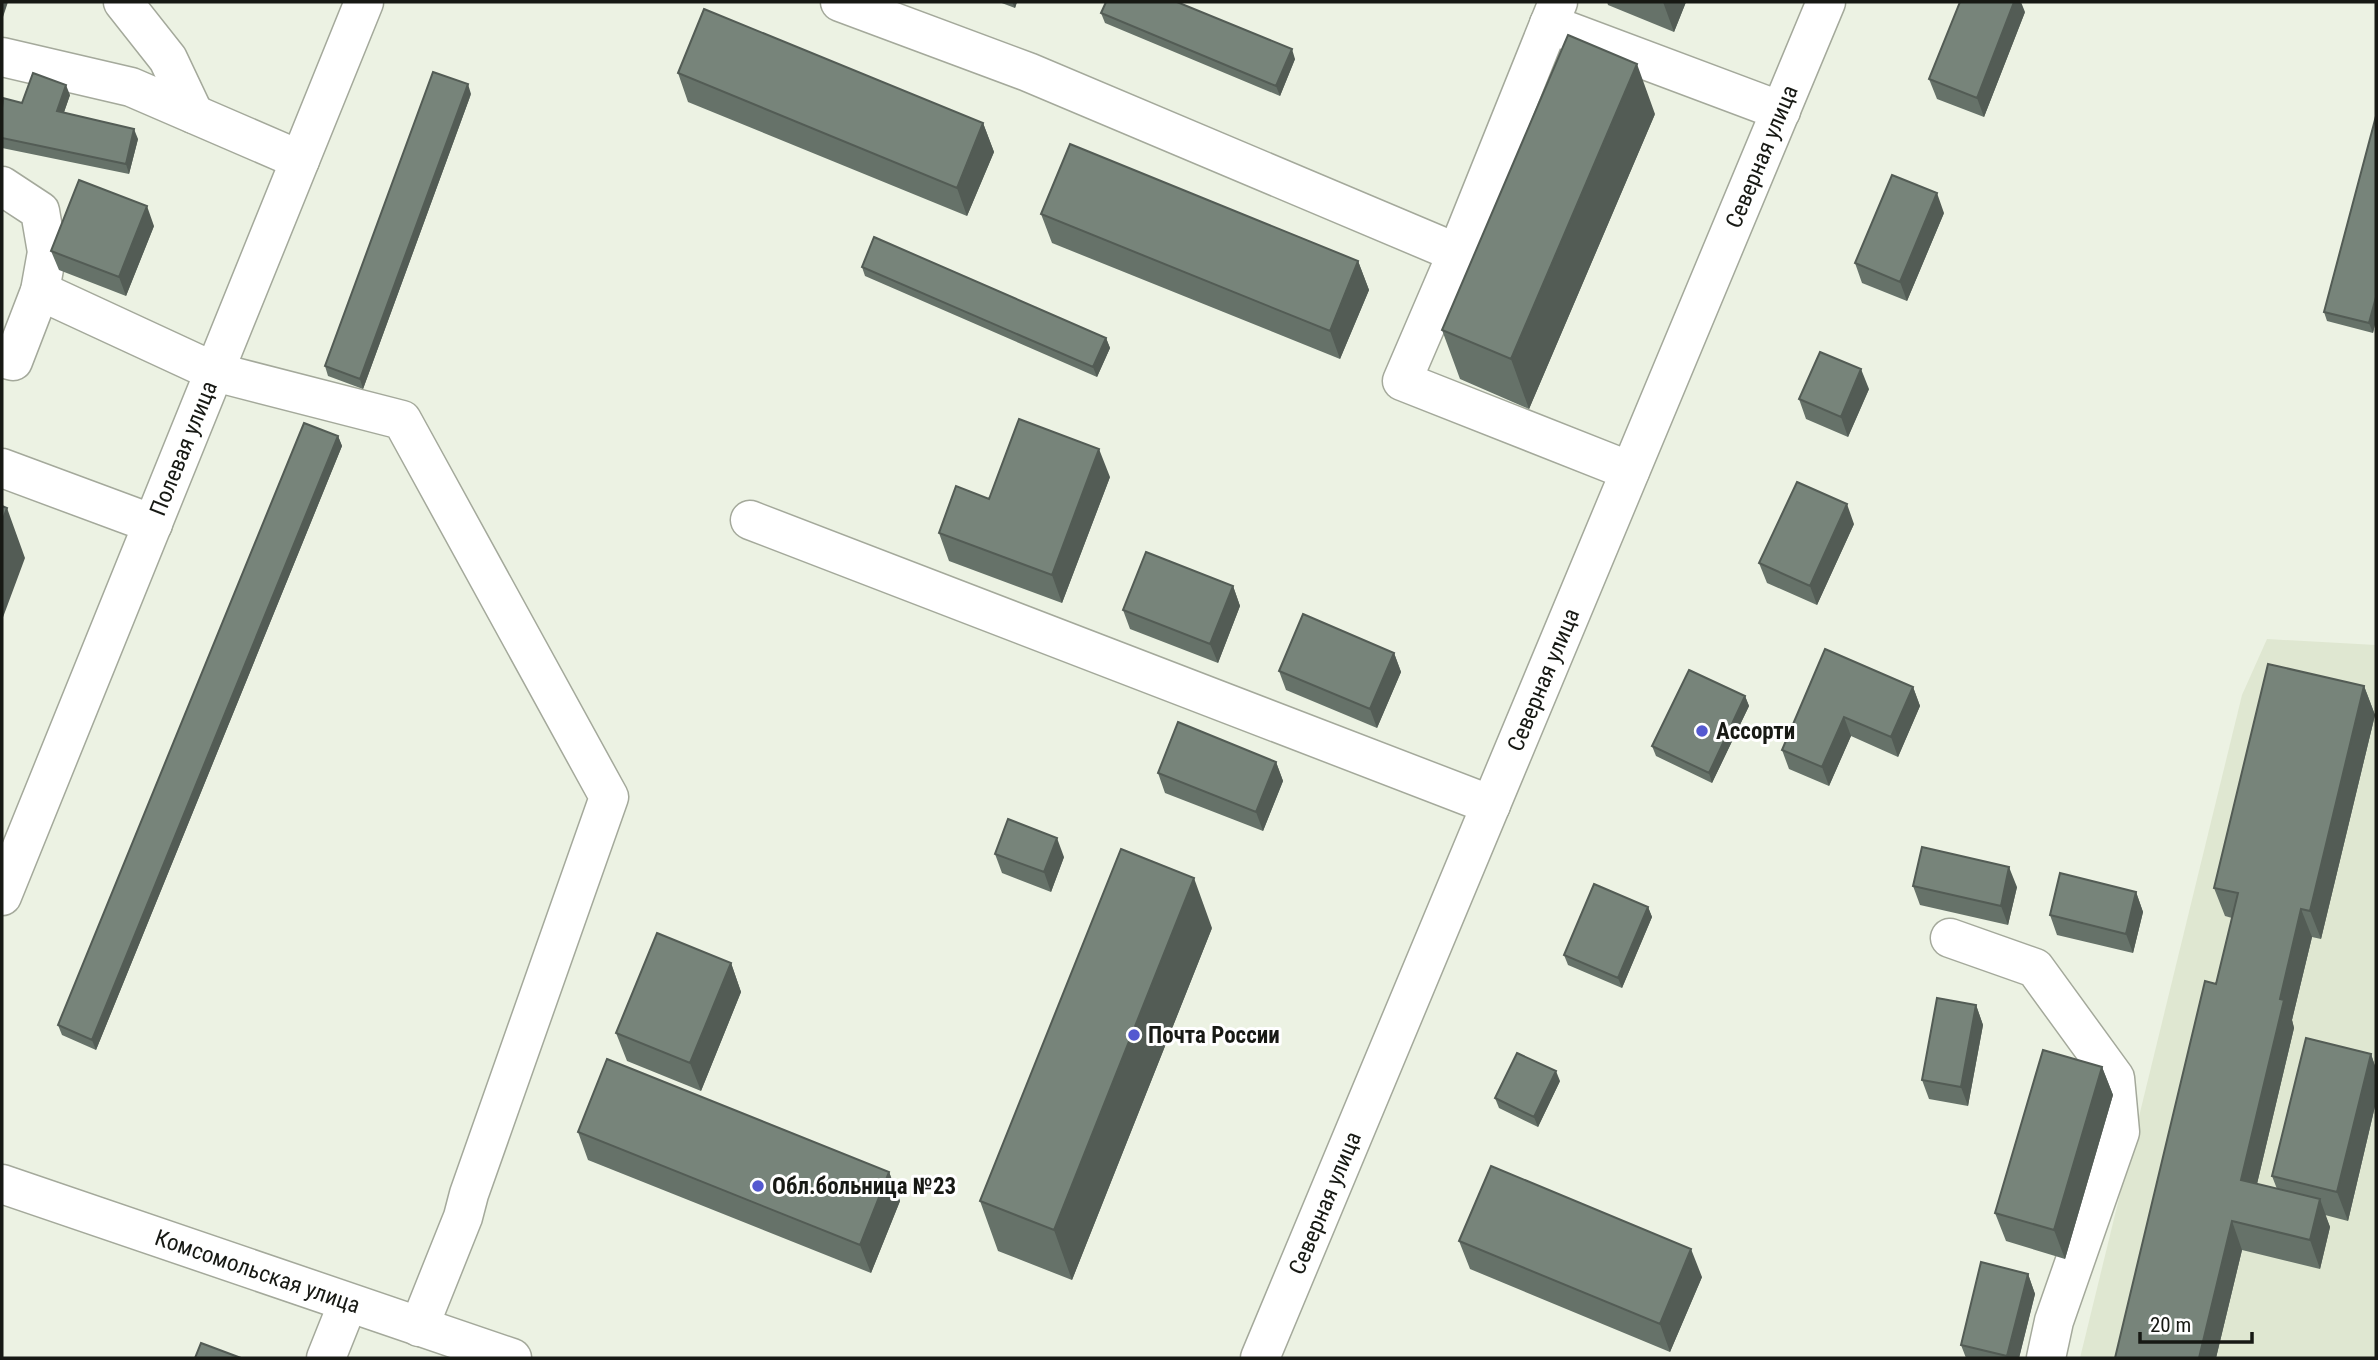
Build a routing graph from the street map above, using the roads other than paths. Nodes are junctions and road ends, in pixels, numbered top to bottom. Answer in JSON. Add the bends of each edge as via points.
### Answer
{"nodes":[{"id":1,"x":123,"y":2,"type":"edge"},
{"id":2,"x":365,"y":2,"type":"edge"},
{"id":3,"x":1826,"y":2,"type":"edge"},
{"id":4,"x":854,"y":4,"type":"edge"},
{"id":5,"x":1553,"y":13,"type":"edge"},
{"id":6,"x":2,"y":57,"type":"edge"},
{"id":7,"x":1781,"y":111,"type":"junction"},
{"id":8,"x":194,"y":114,"type":"junction"},
{"id":9,"x":300,"y":160,"type":"junction"},
{"id":10,"x":2,"y":186,"type":"edge"},
{"id":11,"x":1457,"y":253,"type":"junction"},
{"id":12,"x":40,"y":292,"type":"junction"},
{"id":13,"x":2,"y":358,"type":"edge"},
{"id":14,"x":215,"y":372,"type":"junction"},
{"id":15,"x":2,"y":468,"type":"edge"},
{"id":16,"x":1630,"y":471,"type":"junction"},
{"id":17,"x":750,"y":520,"type":"dead end"},
{"id":18,"x":153,"y":524,"type":"junction"},
{"id":19,"x":1491,"y":805,"type":"junction"},
{"id":20,"x":2,"y":896,"type":"edge"},
{"id":21,"x":1950,"y":939,"type":"dead end"},
{"id":22,"x":2,"y":1184,"type":"edge"},
{"id":23,"x":348,"y":1303,"type":"junction"},
{"id":24,"x":419,"y":1327,"type":"junction"},
{"id":25,"x":326,"y":1358,"type":"edge"},
{"id":26,"x":512,"y":1358,"type":"edge"},
{"id":27,"x":1260,"y":1358,"type":"edge"},
{"id":28,"x":2046,"y":1358,"type":"edge"}],
"edges":[{"from":1,"to":8,"type":"street","via":[[169,59]]},
{"from":2,"to":9,"type":"street","name":"Полевая улица"},
{"from":3,"to":7,"type":"street","name":"Северная улица"},
{"from":4,"to":11,"type":"street","via":[[1028,72]]},
{"from":5,"to":7,"type":"street"},
{"from":5,"to":11,"type":"street"},
{"from":6,"to":8,"type":"street","via":[[131,87]]},
{"from":7,"to":16,"type":"street","name":"Северная улица"},
{"from":8,"to":9,"type":"street"},
{"from":9,"to":14,"type":"street","name":"Полевая улица"},
{"from":10,"to":12,"type":"street","via":[[40,211],[47,252]]},
{"from":11,"to":16,"type":"street","via":[[1402,381]]},
{"from":12,"to":13,"type":"street","via":[[13,361]]},
{"from":12,"to":14,"type":"street"},
{"from":14,"to":18,"type":"street","name":"Полевая улица"},
{"from":14,"to":24,"type":"street","via":[[402,420],[609,797],[463,1217]]},
{"from":15,"to":18,"type":"street"},
{"from":16,"to":19,"type":"street","name":"Северная улица"},
{"from":17,"to":19,"type":"street"},
{"from":18,"to":20,"type":"street","name":"Полевая улица"},
{"from":19,"to":27,"type":"street","name":"Северная улица"},
{"from":21,"to":28,"type":"street","via":[[2035,968],[2115,1078],[2120,1132],[2054,1321]]},
{"from":22,"to":23,"type":"street","name":"Комсомольская улица"},
{"from":23,"to":24,"type":"street","name":"Комсомольская улица"},
{"from":23,"to":25,"type":"street"},
{"from":24,"to":26,"type":"street","name":"Комсомольская улица"}]}
